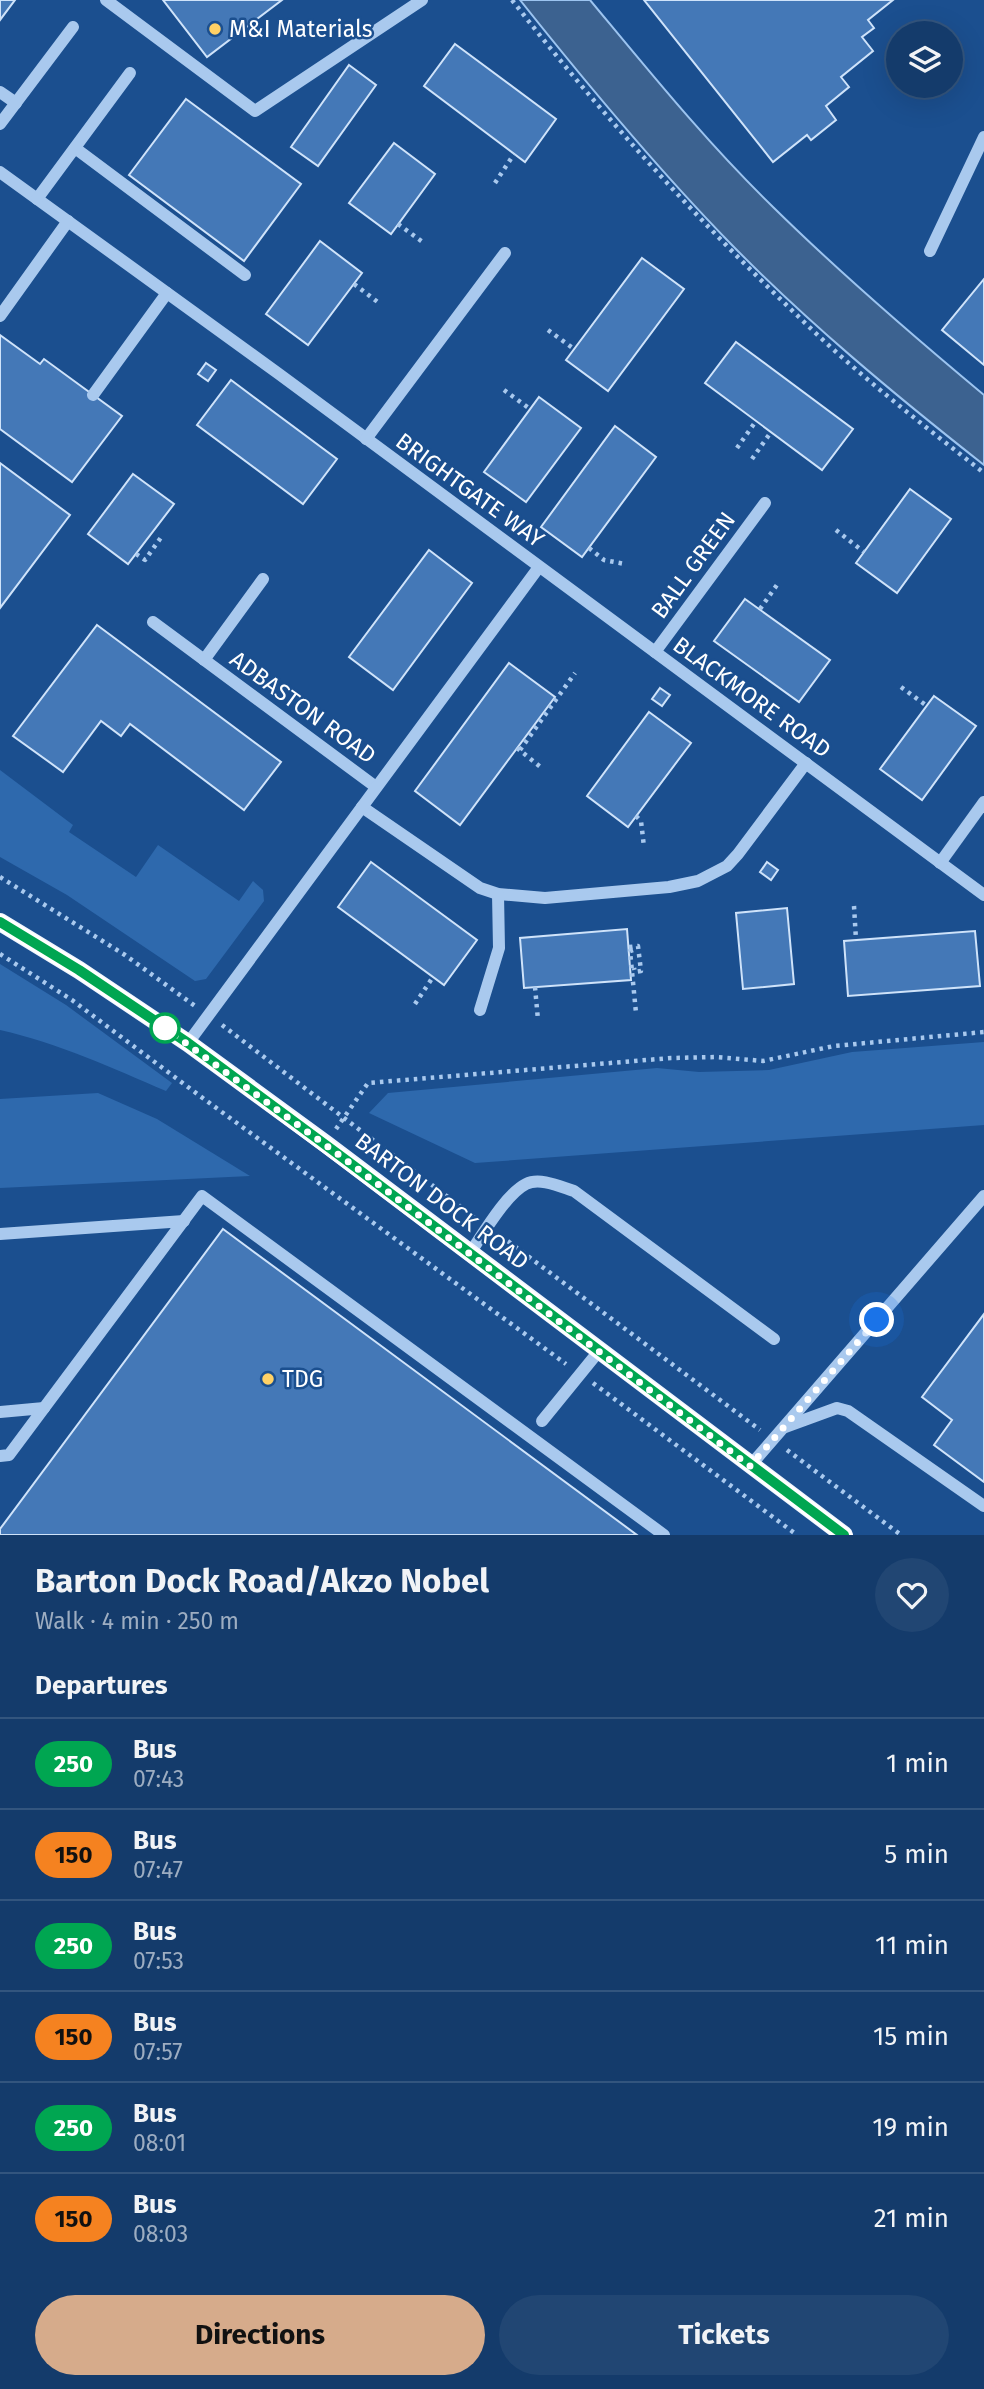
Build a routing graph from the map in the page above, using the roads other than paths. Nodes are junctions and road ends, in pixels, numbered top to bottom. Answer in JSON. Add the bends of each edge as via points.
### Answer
{"nodes":[{"id":1,"x":106,"y":0,"type":"edge"},
{"id":2,"x":115,"y":0,"type":"edge"},
{"id":3,"x":422,"y":0,"type":"edge"},
{"id":4,"x":124,"y":13,"type":"junction"},
{"id":5,"x":73,"y":27,"type":"dead end"},
{"id":6,"x":130,"y":72,"type":"dead end"},
{"id":7,"x":0,"y":92,"type":"edge"},
{"id":8,"x":16,"y":103,"type":"junction"},
{"id":9,"x":0,"y":124,"type":"edge"},
{"id":10,"x":984,"y":137,"type":"edge"},
{"id":11,"x":75,"y":148,"type":"junction"},
{"id":12,"x":2,"y":178,"type":"edge"},
{"id":13,"x":37,"y":199,"type":"junction"},
{"id":14,"x":68,"y":221,"type":"junction"},
{"id":15,"x":930,"y":251,"type":"dead end"},
{"id":16,"x":505,"y":253,"type":"dead end"},
{"id":17,"x":246,"y":275,"type":"dead end"},
{"id":18,"x":167,"y":293,"type":"junction"},
{"id":19,"x":0,"y":316,"type":"edge"},
{"id":20,"x":93,"y":395,"type":"dead end"},
{"id":21,"x":366,"y":439,"type":"junction"},
{"id":22,"x":765,"y":503,"type":"dead end"},
{"id":23,"x":539,"y":567,"type":"junction"},
{"id":24,"x":263,"y":579,"type":"dead end"},
{"id":25,"x":153,"y":622,"type":"dead end"},
{"id":26,"x":655,"y":652,"type":"junction"},
{"id":27,"x":204,"y":660,"type":"junction"},
{"id":28,"x":806,"y":763,"type":"junction"},
{"id":29,"x":376,"y":787,"type":"junction"},
{"id":30,"x":984,"y":802,"type":"edge"},
{"id":31,"x":362,"y":807,"type":"junction"},
{"id":32,"x":940,"y":863,"type":"junction"},
{"id":33,"x":498,"y":894,"type":"junction"},
{"id":34,"x":984,"y":895,"type":"edge"},
{"id":35,"x":0,"y":922,"type":"edge"},
{"id":36,"x":480,"y":1010,"type":"dead end"},
{"id":37,"x":188,"y":1043,"type":"junction"},
{"id":38,"x":984,"y":1196,"type":"edge"},
{"id":39,"x":184,"y":1221,"type":"junction"},
{"id":40,"x":0,"y":1234,"type":"edge"},
{"id":41,"x":470,"y":1253,"type":"junction"},
{"id":42,"x":774,"y":1339,"type":"dead end"},
{"id":43,"x":599,"y":1351,"type":"junction"},
{"id":44,"x":44,"y":1408,"type":"junction"},
{"id":45,"x":0,"y":1412,"type":"edge"},
{"id":46,"x":542,"y":1421,"type":"dead end"},
{"id":47,"x":781,"y":1428,"type":"junction"},
{"id":48,"x":0,"y":1455,"type":"edge"},
{"id":49,"x":750,"y":1466,"type":"junction"},
{"id":50,"x":984,"y":1506,"type":"edge"},
{"id":51,"x":664,"y":1535,"type":"edge"},
{"id":52,"x":844,"y":1535,"type":"edge"}],
"edges":[{"from":1,"to":4,"type":"street"},
{"from":2,"to":4,"type":"street"},
{"from":3,"to":4,"type":"street","via":[[255,111]]},
{"from":5,"to":8,"type":"street"},
{"from":6,"to":11,"type":"street"},
{"from":7,"to":8,"type":"street"},
{"from":8,"to":9,"type":"street"},
{"from":10,"to":15,"type":"street"},
{"from":11,"to":13,"type":"street"},
{"from":11,"to":17,"type":"street"},
{"from":12,"to":13,"type":"street","name":"BRIGHTGATE WAY"},
{"from":13,"to":14,"type":"street","name":"BRIGHTGATE WAY"},
{"from":14,"to":18,"type":"street","name":"BRIGHTGATE WAY"},
{"from":14,"to":19,"type":"street"},
{"from":16,"to":21,"type":"street"},
{"from":18,"to":20,"type":"street"},
{"from":18,"to":21,"type":"street","name":"BRIGHTGATE WAY"},
{"from":21,"to":23,"type":"street","name":"BRIGHTGATE WAY"},
{"from":22,"to":26,"type":"street","name":"BALL GREEN"},
{"from":23,"to":26,"type":"street","name":"BLACKMORE ROAD"},
{"from":23,"to":29,"type":"street","name":"BRIGHTGATE WAY"},
{"from":24,"to":27,"type":"street","name":"ADBASTON ROAD"},
{"from":25,"to":27,"type":"street","name":"ADBASTON ROAD"},
{"from":26,"to":28,"type":"street","name":"BLACKMORE ROAD"},
{"from":27,"to":29,"type":"street","name":"ADBASTON ROAD"},
{"from":28,"to":32,"type":"street","name":"BLACKMORE ROAD"},
{"from":28,"to":33,"type":"street","via":[[738,854],[727,866],[698,881],[545,898]]},
{"from":29,"to":31,"type":"street","name":"BRIGHTGATE WAY"},
{"from":30,"to":32,"type":"street"},
{"from":31,"to":33,"type":"street","via":[[463,878]]},
{"from":31,"to":37,"type":"street","name":"BRIGHTGATE WAY"},
{"from":32,"to":34,"type":"street","name":"BLACKMORE ROAD"},
{"from":33,"to":36,"type":"street","via":[[499,948]]},
{"from":35,"to":37,"type":"main road","name":"BARTON DOCK ROAD"},
{"from":37,"to":41,"type":"main road","name":"BARTON DOCK ROAD"},
{"from":38,"to":47,"type":"street"},
{"from":39,"to":40,"type":"street"},
{"from":39,"to":44,"type":"street"},
{"from":39,"to":51,"type":"street","via":[[202,1196]]},
{"from":41,"to":42,"type":"street","via":[[511,1196],[527,1183],[548,1183],[574,1191]]},
{"from":41,"to":43,"type":"main road","name":"BARTON DOCK ROAD"},
{"from":43,"to":46,"type":"street"},
{"from":43,"to":49,"type":"main road","name":"BARTON DOCK ROAD"},
{"from":44,"to":45,"type":"street"},
{"from":44,"to":48,"type":"street","via":[[9,1455]]},
{"from":47,"to":49,"type":"street"},
{"from":47,"to":50,"type":"street","via":[[837,1408],[848,1411]]},
{"from":49,"to":52,"type":"main road","name":"BARTON DOCK ROAD"}]}
